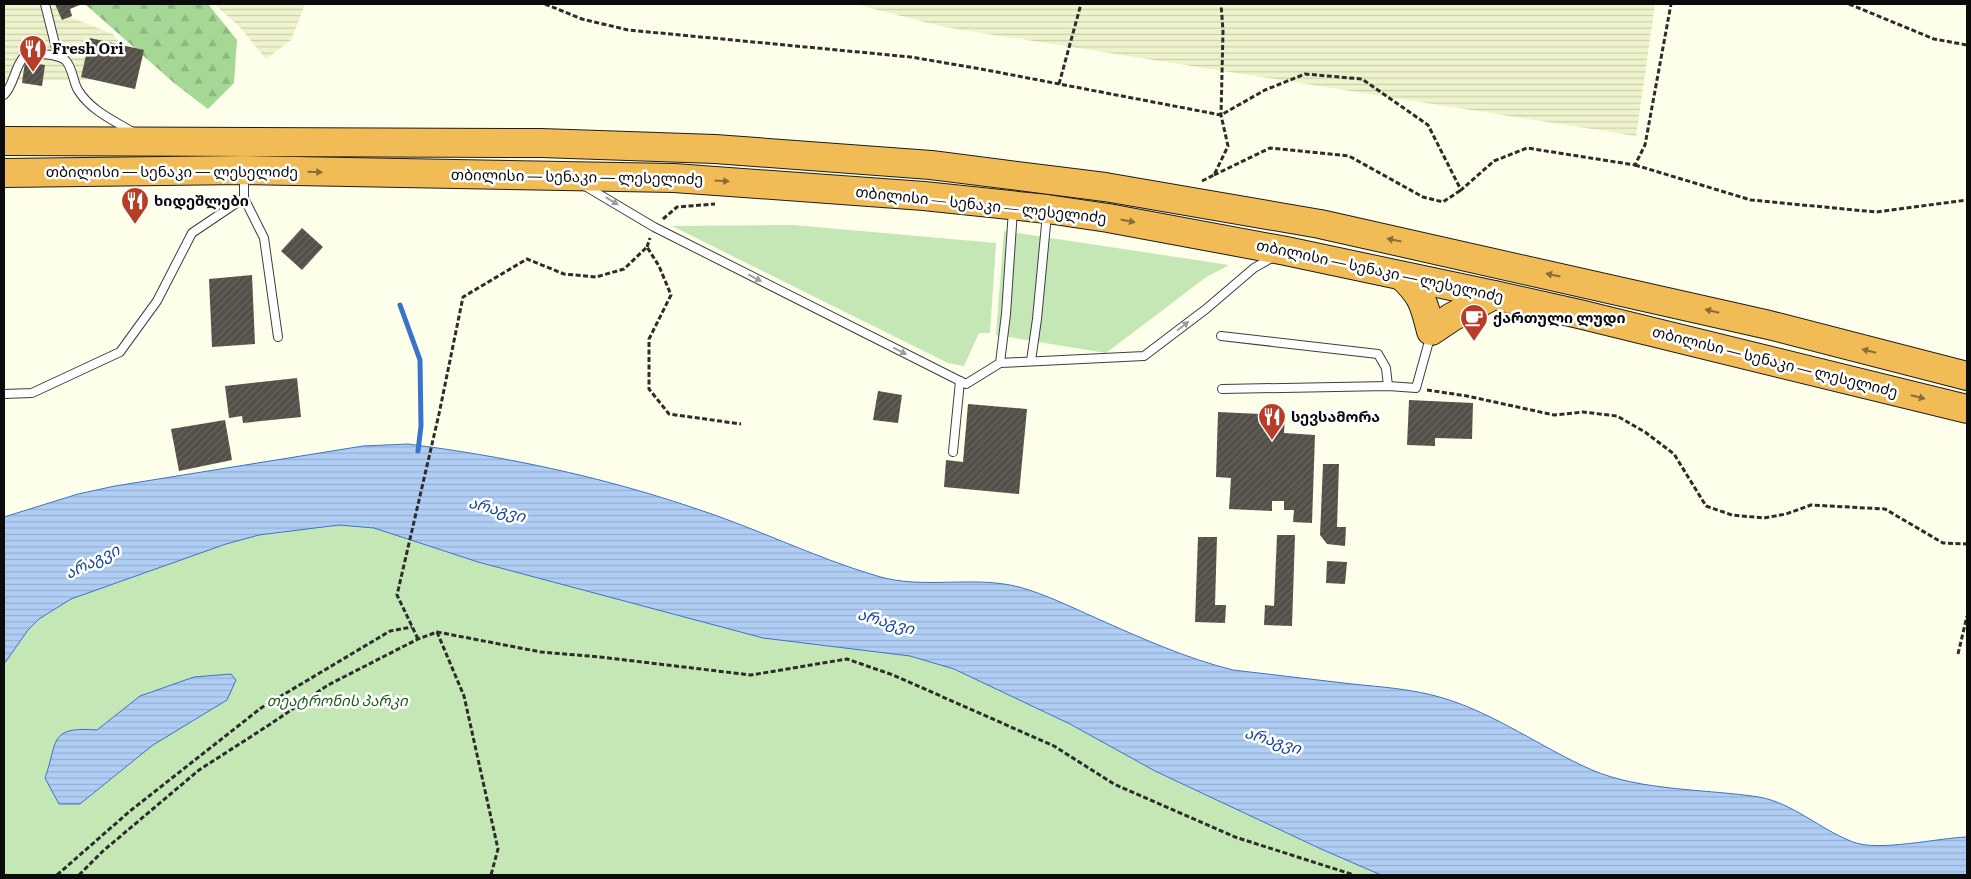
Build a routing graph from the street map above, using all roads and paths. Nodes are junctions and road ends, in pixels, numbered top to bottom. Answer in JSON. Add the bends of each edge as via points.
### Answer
{"nodes":[{"id":1,"x":45,"y":4,"type":"edge"},
{"id":2,"x":546,"y":4,"type":"edge"},
{"id":3,"x":1081,"y":4,"type":"edge"},
{"id":4,"x":1221,"y":4,"type":"edge"},
{"id":5,"x":1671,"y":4,"type":"edge"},
{"id":6,"x":1849,"y":4,"type":"edge"},
{"id":7,"x":1967,"y":45,"type":"edge"},
{"id":8,"x":58,"y":56,"type":"junction"},
{"id":9,"x":1059,"y":84,"type":"junction"},
{"id":10,"x":4,"y":96,"type":"edge"},
{"id":11,"x":1221,"y":115,"type":"junction"},
{"id":12,"x":4,"y":141,"type":"edge"},
{"id":13,"x":148,"y":141,"type":"junction"},
{"id":14,"x":1635,"y":165,"type":"junction"},
{"id":15,"x":244,"y":170,"type":"junction"},
{"id":16,"x":4,"y":173,"type":"edge"},
{"id":17,"x":1214,"y":175,"type":"junction"},
{"id":18,"x":570,"y":176,"type":"junction"},
{"id":19,"x":1198,"y":183,"type":"dead end"},
{"id":20,"x":1461,"y":190,"type":"junction"},
{"id":21,"x":244,"y":198,"type":"junction"},
{"id":22,"x":1967,"y":200,"type":"edge"},
{"id":23,"x":1014,"y":205,"type":"junction"},
{"id":24,"x":1047,"y":209,"type":"junction"},
{"id":25,"x":1286,"y":251,"type":"junction"},
{"id":26,"x":1402,"y":276,"type":"junction"},
{"id":27,"x":1494,"y":295,"type":"junction"},
{"id":28,"x":1431,"y":331,"type":"junction"},
{"id":29,"x":1221,"y":336,"type":"dead end"},
{"id":30,"x":278,"y":337,"type":"dead end"},
{"id":31,"x":1031,"y":361,"type":"junction"},
{"id":32,"x":1000,"y":363,"type":"junction"},
{"id":33,"x":1967,"y":376,"type":"edge"},
{"id":34,"x":963,"y":383,"type":"junction"},
{"id":35,"x":1388,"y":386,"type":"junction"},
{"id":36,"x":1416,"y":388,"type":"junction"},
{"id":37,"x":1222,"y":390,"type":"dead end"},
{"id":38,"x":4,"y":394,"type":"edge"},
{"id":39,"x":1967,"y":409,"type":"edge"},
{"id":40,"x":741,"y":424,"type":"dead end"},
{"id":41,"x":953,"y":452,"type":"dead end"},
{"id":42,"x":1967,"y":544,"type":"edge"},
{"id":43,"x":1967,"y":616,"type":"edge"},
{"id":44,"x":412,"y":627,"type":"junction"},
{"id":45,"x":437,"y":632,"type":"junction"},
{"id":46,"x":418,"y":639,"type":"junction"},
{"id":47,"x":1958,"y":654,"type":"dead end"},
{"id":48,"x":57,"y":875,"type":"edge"},
{"id":49,"x":79,"y":875,"type":"edge"},
{"id":50,"x":491,"y":875,"type":"edge"},
{"id":51,"x":1354,"y":875,"type":"edge"}],
"edges":[{"from":1,"to":8,"type":"lane"},
{"from":2,"to":9,"type":"path","via":[[628,30],[911,58]]},
{"from":3,"to":9,"type":"path"},
{"from":4,"to":11,"type":"path"},
{"from":5,"to":14,"type":"path","via":[[1645,146]]},
{"from":6,"to":7,"type":"path","via":[[1934,39]]},
{"from":8,"to":10,"type":"lane","via":[[29,53],[23,57]]},
{"from":8,"to":13,"type":"lane","via":[[66,61],[78,91],[98,111]]},
{"from":9,"to":11,"type":"path"},
{"from":11,"to":17,"type":"path","via":[[1228,146]]},
{"from":11,"to":20,"type":"path","via":[[1265,90],[1305,74],[1362,79],[1428,125]]},
{"from":12,"to":13,"type":"highway","name":"თბილისი — სენაკი — ლესელიძე"},
{"from":33,"to":13,"type":"highway","name":"თბილისი — სენაკი — ლესელიძე","one_way":true,"via":[[1586,282],[1320,224],[1105,187],[941,166],[715,149],[540,143]]},
{"from":14,"to":20,"type":"path","via":[[1527,148],[1494,161]]},
{"from":14,"to":22,"type":"path","via":[[1751,200],[1876,212]]},
{"from":15,"to":16,"type":"highway","name":"თბილისი — სენაკი — ლესელიძე"},
{"from":15,"to":18,"type":"highway","name":"თბილისი — სენაკი — ლესელიძე","one_way":true},
{"from":15,"to":21,"type":"lane"},
{"from":17,"to":19,"type":"path"},
{"from":17,"to":20,"type":"path","via":[[1270,148],[1349,156],[1423,196],[1443,202]]},
{"from":18,"to":23,"type":"highway","name":"თბილისი — სენაკი — ლესელიძე","one_way":true,"via":[[674,178]]},
{"from":18,"to":34,"type":"lane","one_way":true,"via":[[654,227]]},
{"from":21,"to":30,"type":"lane","via":[[264,238]]},
{"from":21,"to":38,"type":"lane","via":[[192,233],[157,301],[120,352],[32,393]]},
{"from":23,"to":24,"type":"highway","name":"თბილისი — სენაკი — ლესელიძე"},
{"from":23,"to":32,"type":"lane"},
{"from":24,"to":25,"type":"highway","name":"თბილისი — სენაკი — ლესელიძე","one_way":true},
{"from":24,"to":31,"type":"lane"},
{"from":25,"to":26,"type":"highway","name":"თბილისი — სენაკი — ლესელიძე"},
{"from":31,"to":25,"type":"lane","one_way":true,"via":[[1144,356],[1254,268]]},
{"from":26,"to":27,"type":"highway","name":"თბილისი — სენაკი — ლესელიძე"},
{"from":26,"to":28,"type":"highway","via":[[1417,290]]},
{"from":27,"to":28,"type":"highway"},
{"from":27,"to":39,"type":"highway","name":"თბილისი — სენაკი — ლესელიძე","one_way":true},
{"from":28,"to":36,"type":"lane"},
{"from":29,"to":35,"type":"lane","via":[[1378,354],[1386,368]]},
{"from":31,"to":32,"type":"lane"},
{"from":32,"to":34,"type":"lane"},
{"from":34,"to":41,"type":"lane"},
{"from":35,"to":36,"type":"lane"},
{"from":35,"to":37,"type":"lane"},
{"from":36,"to":42,"type":"path","via":[[1554,415],[1583,412],[1617,416],[1674,454],[1706,506],[1732,515],[1764,518],[1811,505],[1885,509],[1943,543]]},
{"from":40,"to":44,"type":"path","via":[[670,414],[649,389],[649,339],[671,295],[647,247],[624,270],[596,277],[564,274],[527,259],[463,297],[397,595]]},
{"from":43,"to":47,"type":"path"},
{"from":44,"to":46,"type":"path"},
{"from":44,"to":48,"type":"path","via":[[390,631],[260,708],[130,811]]},
{"from":45,"to":46,"type":"path"},
{"from":45,"to":50,"type":"path","via":[[467,706],[498,849]]},
{"from":45,"to":51,"type":"path","via":[[540,652],[600,656],[751,675],[847,659],[1054,746],[1114,784],[1236,837]]},
{"from":46,"to":49,"type":"path","via":[[328,685],[199,770]]}]}
